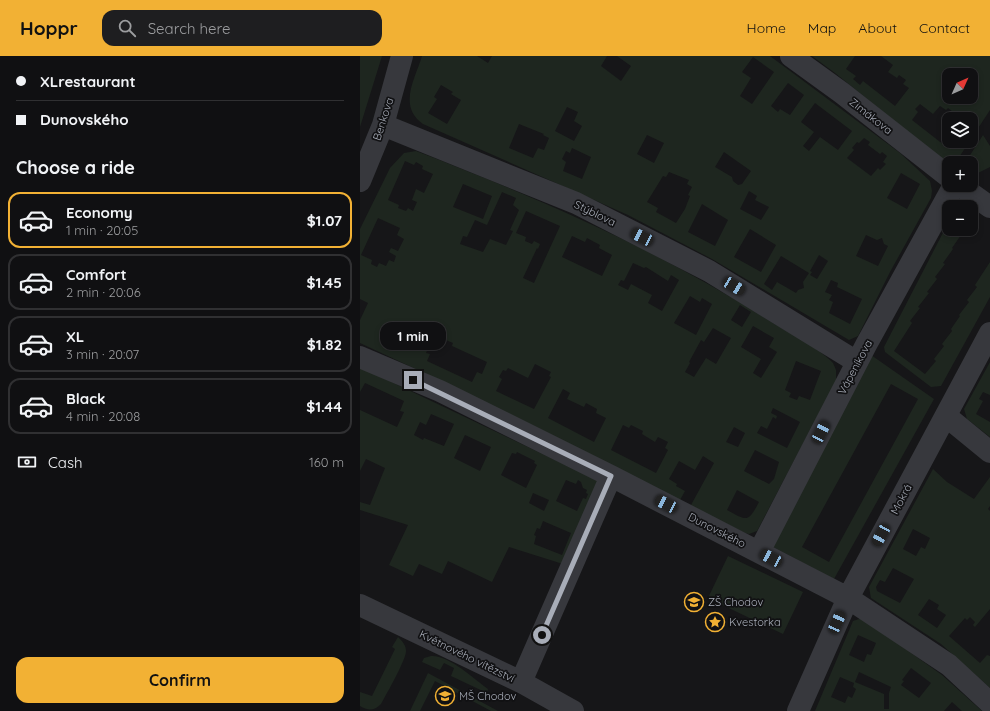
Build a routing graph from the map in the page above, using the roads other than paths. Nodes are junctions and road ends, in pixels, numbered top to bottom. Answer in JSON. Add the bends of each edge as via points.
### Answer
{"nodes":[{"id":1,"x":402,"y":56,"type":"edge"},
{"id":2,"x":791,"y":56,"type":"edge"},
{"id":3,"x":383,"y":125,"type":"junction"},
{"id":4,"x":942,"y":172,"type":"edge"},
{"id":5,"x":360,"y":181,"type":"edge"},
{"id":6,"x":950,"y":192,"type":"edge"},
{"id":7,"x":969,"y":192,"type":"edge"},
{"id":8,"x":990,"y":207,"type":"edge"},
{"id":9,"x":990,"y":333,"type":"edge"},
{"id":10,"x":360,"y":357,"type":"edge"},
{"id":11,"x":857,"y":362,"type":"junction"},
{"id":12,"x":946,"y":416,"type":"junction"},
{"id":13,"x":990,"y":452,"type":"edge"},
{"id":14,"x":611,"y":476,"type":"junction"},
{"id":15,"x":759,"y":552,"type":"junction"},
{"id":16,"x":848,"y":598,"type":"junction"},
{"id":17,"x":360,"y":605,"type":"edge"},
{"id":18,"x":521,"y":682,"type":"junction"},
{"id":19,"x":990,"y":703,"type":"edge"},
{"id":20,"x":573,"y":711,"type":"edge"},
{"id":21,"x":798,"y":711,"type":"edge"}],
"edges":[{"from":1,"to":3,"type":"street","name":"Benkova"},
{"from":2,"to":4,"type":"street","name":"Zimákova"},
{"from":3,"to":5,"type":"street","name":"Benkova"},
{"from":3,"to":11,"type":"street","name":"Stýblova","via":[[576,203],[709,271]]},
{"from":6,"to":11,"type":"street","name":"Vápeníkova"},
{"from":7,"to":8,"type":"street"},
{"from":9,"to":12,"type":"street","name":"Mokrá"},
{"from":10,"to":14,"type":"street","name":"Dunovského","via":[[440,391]]},
{"from":11,"to":15,"type":"street","name":"Vápeníkova"},
{"from":12,"to":13,"type":"street"},
{"from":12,"to":16,"type":"street","name":"Mokrá"},
{"from":14,"to":15,"type":"street","name":"Dunovského"},
{"from":14,"to":18,"type":"street"},
{"from":15,"to":16,"type":"street","name":"Dunovského"},
{"from":16,"to":19,"type":"street","name":"Dunovského","via":[[949,664]]},
{"from":16,"to":21,"type":"street","name":"Mokrá"},
{"from":17,"to":18,"type":"street","name":"Květnového vítězství"},
{"from":18,"to":20,"type":"street","name":"Květnového vítězství"}]}
